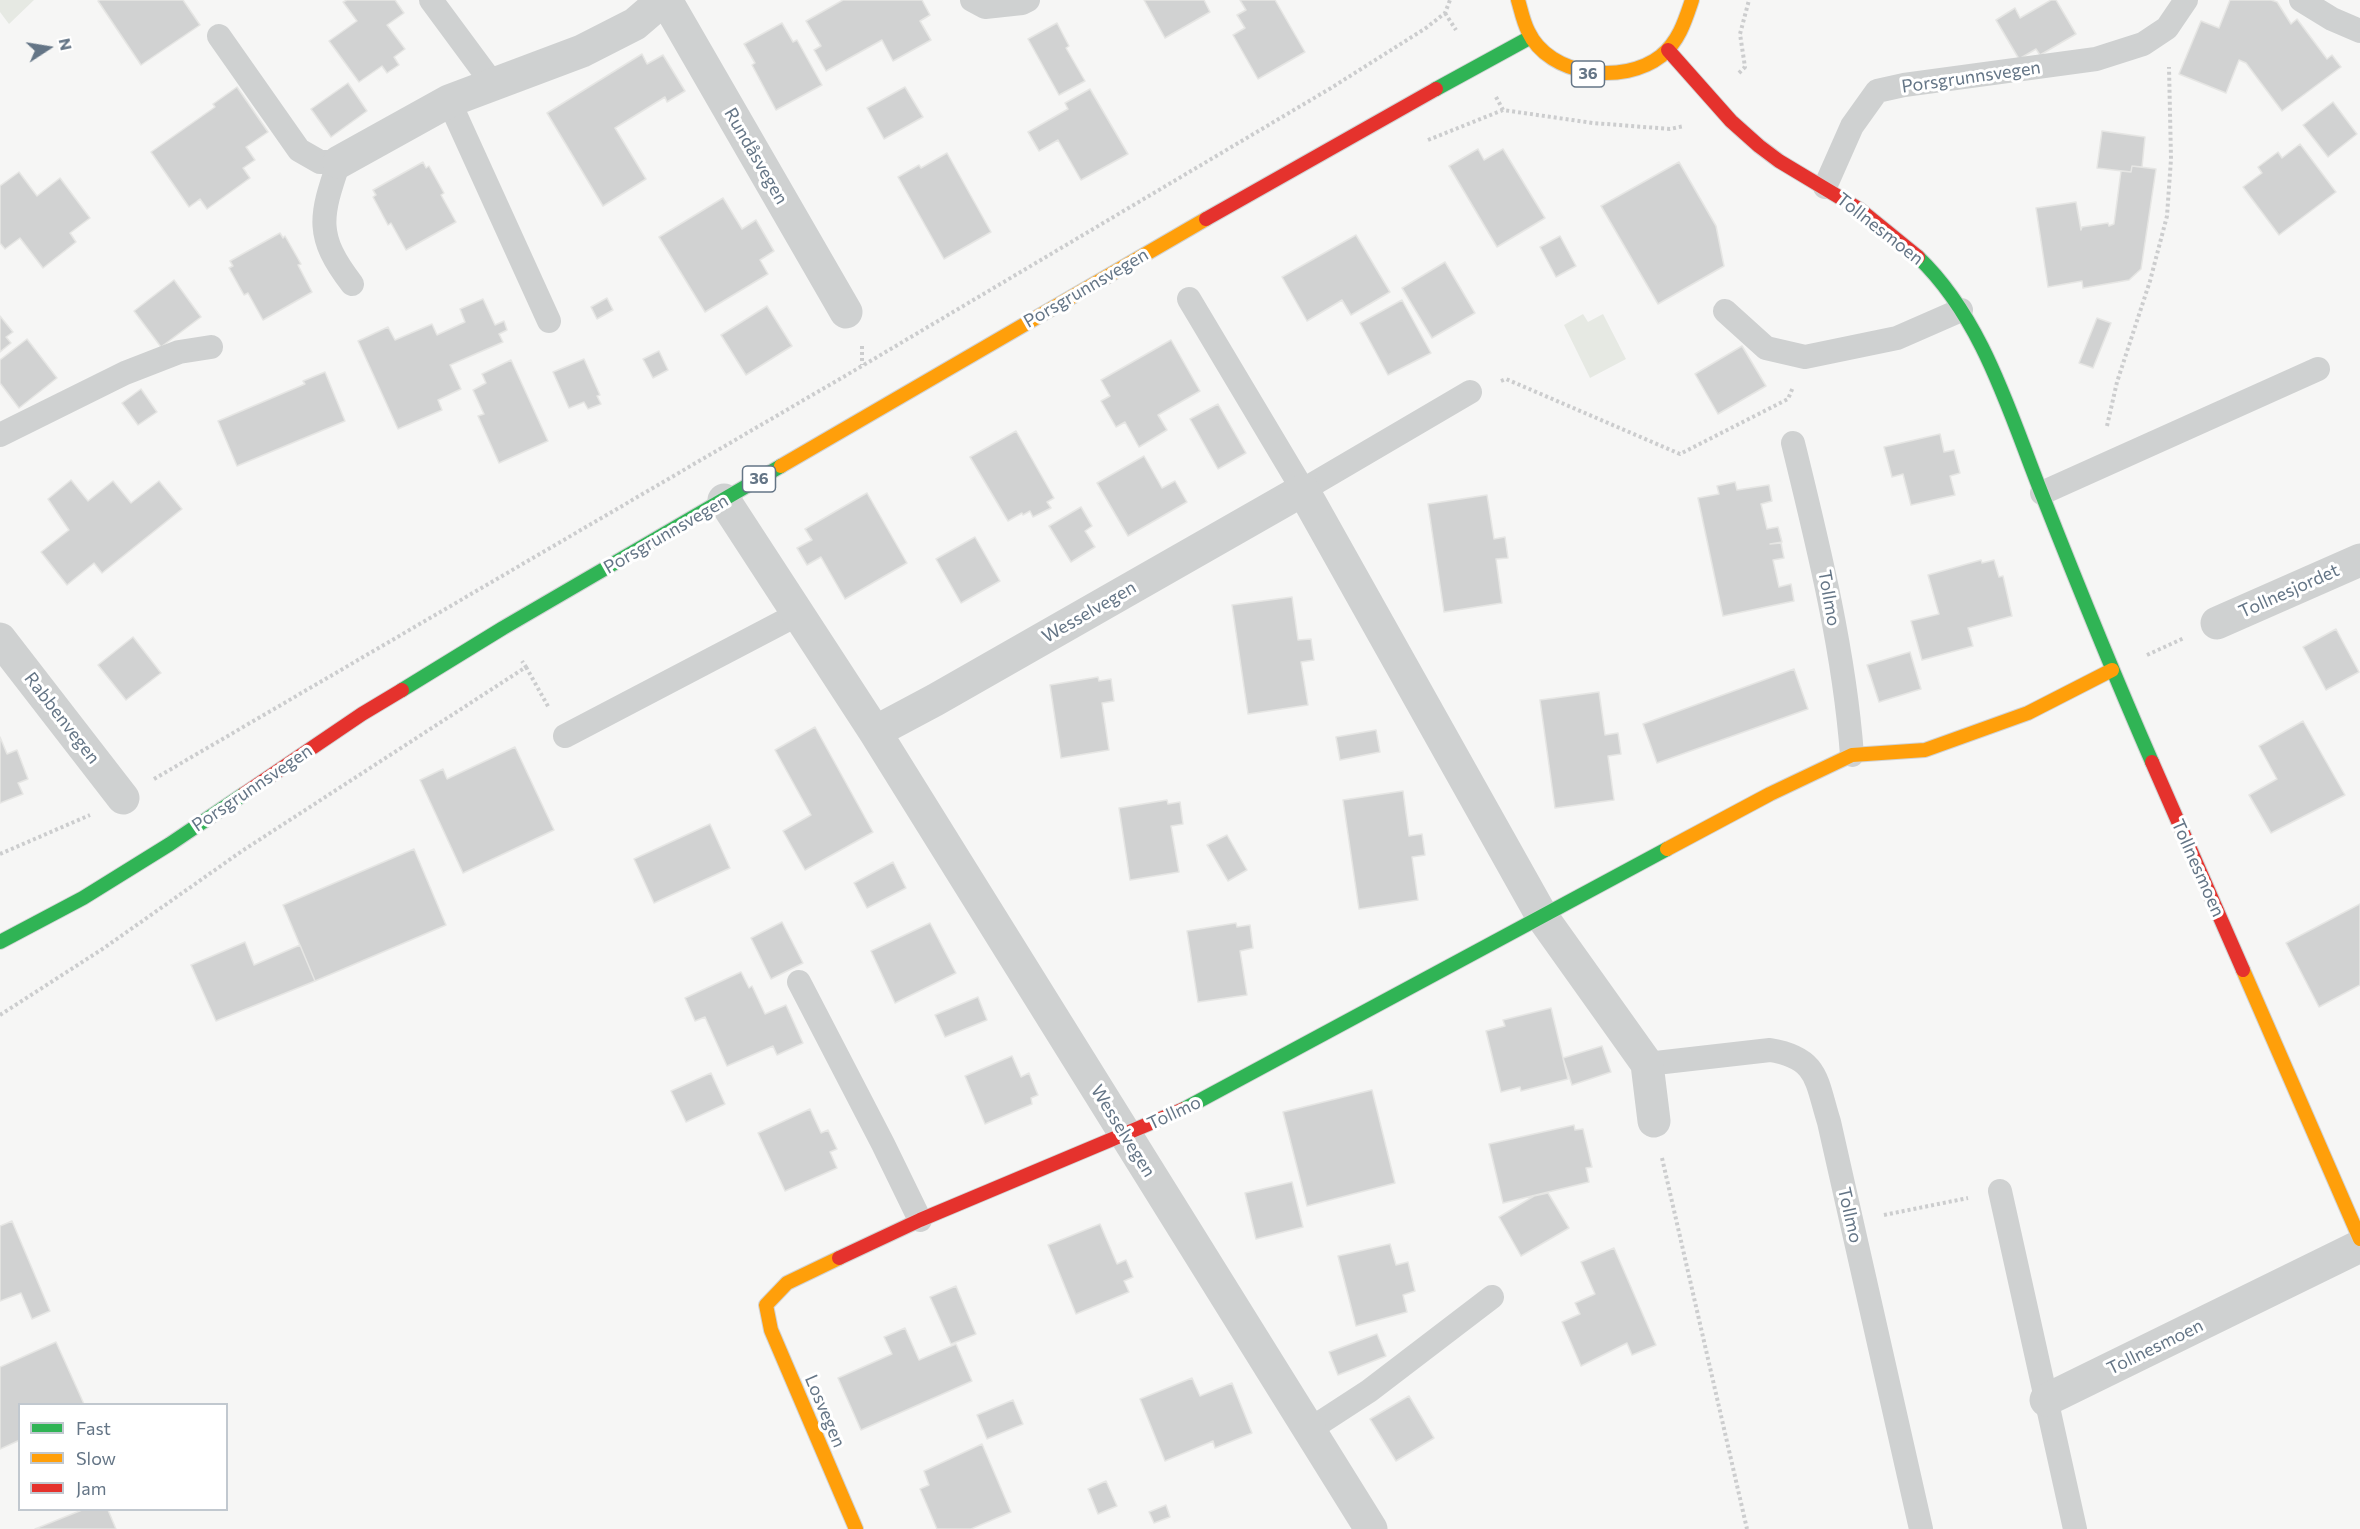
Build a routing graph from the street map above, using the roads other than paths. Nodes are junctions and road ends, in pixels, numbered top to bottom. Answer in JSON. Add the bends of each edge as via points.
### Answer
{"nodes":[{"id":1,"x":431,"y":0,"type":"edge"},
{"id":2,"x":664,"y":0,"type":"edge"},
{"id":3,"x":972,"y":0,"type":"edge"},
{"id":4,"x":1028,"y":0,"type":"edge"},
{"id":5,"x":1518,"y":0,"type":"edge"},
{"id":6,"x":1692,"y":0,"type":"edge"},
{"id":7,"x":2186,"y":0,"type":"edge"},
{"id":8,"x":2301,"y":0,"type":"edge"},
{"id":9,"x":2360,"y":31,"type":"edge"},
{"id":10,"x":219,"y":36,"type":"dead end"},
{"id":11,"x":1531,"y":37,"type":"junction"},
{"id":12,"x":1668,"y":50,"type":"junction"},
{"id":13,"x":494,"y":84,"type":"junction"},
{"id":14,"x":449,"y":101,"type":"junction"},
{"id":15,"x":339,"y":162,"type":"junction"},
{"id":16,"x":1825,"y":187,"type":"junction"},
{"id":17,"x":352,"y":284,"type":"dead end"},
{"id":18,"x":1189,"y":299,"type":"dead end"},
{"id":19,"x":1961,"y":310,"type":"junction"},
{"id":20,"x":1725,"y":311,"type":"dead end"},
{"id":21,"x":846,"y":312,"type":"dead end"},
{"id":22,"x":549,"y":321,"type":"dead end"},
{"id":23,"x":211,"y":347,"type":"dead end"},
{"id":24,"x":2318,"y":369,"type":"dead end"},
{"id":25,"x":1470,"y":392,"type":"road end"},
{"id":26,"x":0,"y":435,"type":"edge"},
{"id":27,"x":1793,"y":442,"type":"dead end"},
{"id":28,"x":1303,"y":490,"type":"junction"},
{"id":29,"x":2042,"y":493,"type":"junction"},
{"id":30,"x":724,"y":500,"type":"junction"},
{"id":31,"x":2360,"y":560,"type":"edge"},
{"id":32,"x":798,"y":614,"type":"junction"},
{"id":33,"x":2217,"y":623,"type":"road end"},
{"id":34,"x":0,"y":639,"type":"edge"},
{"id":35,"x":2112,"y":670,"type":"junction"},
{"id":36,"x":875,"y":732,"type":"junction"},
{"id":37,"x":565,"y":736,"type":"road end"},
{"id":38,"x":1852,"y":755,"type":"junction"},
{"id":39,"x":123,"y":798,"type":"road end"},
{"id":40,"x":1544,"y":918,"type":"junction"},
{"id":41,"x":0,"y":942,"type":"edge"},
{"id":42,"x":799,"y":982,"type":"dead end"},
{"id":43,"x":1647,"y":1064,"type":"junction"},
{"id":44,"x":1654,"y":1121,"type":"road end"},
{"id":45,"x":1125,"y":1135,"type":"junction"},
{"id":46,"x":2000,"y":1191,"type":"road end"},
{"id":47,"x":920,"y":1220,"type":"junction"},
{"id":48,"x":2360,"y":1239,"type":"edge"},
{"id":49,"x":2360,"y":1246,"type":"edge"},
{"id":50,"x":1492,"y":1297,"type":"dead end"},
{"id":51,"x":766,"y":1305,"type":"joint"},
{"id":52,"x":2046,"y":1400,"type":"junction"},
{"id":53,"x":1309,"y":1430,"type":"junction"},
{"id":54,"x":856,"y":1529,"type":"edge"},
{"id":55,"x":1371,"y":1529,"type":"edge"},
{"id":56,"x":1921,"y":1529,"type":"edge"},
{"id":57,"x":2075,"y":1529,"type":"edge"}],
"edges":[{"from":1,"to":13,"type":"lane"},
{"from":2,"to":13,"type":"street","name":"Rundåsvegen","via":[[635,24],[582,51]]},
{"from":2,"to":21,"type":"street","name":"Rundåsvegen"},
{"from":3,"to":4,"type":"lane","via":[[985,8]]},
{"from":5,"to":11,"type":"main road","number":"36"},
{"from":6,"to":12,"type":"main road","number":"36","via":[[1682,32]]},
{"from":7,"to":16,"type":"lane","name":"Porsgrunnsvegen","via":[[2167,28],[2143,44],[2096,59],[1877,91],[1852,126]]},
{"from":8,"to":9,"type":"lane"},
{"from":10,"to":15,"type":"lane","via":[[299,150],[320,162]]},
{"from":11,"to":12,"type":"main road","number":"36","via":[[1549,56],[1571,70],[1596,76],[1622,74],[1647,66]]},
{"from":11,"to":30,"type":"main road","name":"Porsgrunnsvegen","number":"36","via":[[1162,244]]},
{"from":12,"to":16,"type":"main road","name":"Tollnesmoen","via":[[1739,129],[1773,157]]},
{"from":13,"to":14,"type":"street","name":"Rundåsvegen"},
{"from":14,"to":15,"type":"street","name":"Rundåsvegen"},
{"from":14,"to":22,"type":"lane"},
{"from":15,"to":17,"type":"lane","via":[[324,222],[331,253]]},
{"from":16,"to":19,"type":"main road","name":"Tollnesmoen","via":[[1920,259]]},
{"from":18,"to":28,"type":"lane"},
{"from":19,"to":20,"type":"lane","via":[[1897,338],[1805,357],[1766,348]]},
{"from":19,"to":29,"type":"main road","name":"Tollnesmoen","via":[[1992,369]]},
{"from":23,"to":26,"type":"lane","via":[[180,352],[125,373]]},
{"from":24,"to":29,"type":"lane"},
{"from":25,"to":28,"type":"lane"},
{"from":27,"to":38,"type":"lane","name":"Tollmo","via":[[1827,582]]},
{"from":28,"to":36,"type":"street","name":"Wesselvegen"},
{"from":28,"to":40,"type":"street"},
{"from":29,"to":35,"type":"main road","name":"Tollnesmoen"},
{"from":30,"to":32,"type":"street","name":"Wesselvegen"},
{"from":30,"to":41,"type":"main road","name":"Porsgrunnsvegen","number":"36","via":[[371,708],[170,844],[83,898]]},
{"from":31,"to":33,"type":"street","name":"Tollnesjordet"},
{"from":32,"to":36,"type":"street","name":"Wesselvegen"},
{"from":32,"to":37,"type":"lane"},
{"from":34,"to":39,"type":"street","name":"Rabbenvegen"},
{"from":35,"to":38,"type":"main road","name":"Tollmo","via":[[2028,713],[1925,750]]},
{"from":35,"to":48,"type":"main road","name":"Tollnesmoen"},
{"from":36,"to":45,"type":"street","name":"Wesselvegen"},
{"from":38,"to":40,"type":"main road","name":"Tollmo","via":[[1770,794]]},
{"from":40,"to":43,"type":"street"},
{"from":40,"to":45,"type":"main road","name":"Tollmo","via":[[1185,1109]]},
{"from":42,"to":47,"type":"lane"},
{"from":43,"to":44,"type":"street"},
{"from":43,"to":56,"type":"lane","name":"Tollmo","via":[[1770,1050],[1802,1059],[1814,1071],[1829,1122]]},
{"from":45,"to":47,"type":"main road","name":"Tollmo"},
{"from":45,"to":53,"type":"street","name":"Wesselvegen"},
{"from":46,"to":52,"type":"lane"},
{"from":47,"to":51,"type":"main road","name":"Tollmo","via":[[787,1283]]},
{"from":49,"to":52,"type":"street","name":"Tollnesmoen"},
{"from":50,"to":53,"type":"lane","via":[[1370,1391]]},
{"from":51,"to":54,"type":"main road","name":"Losvegen","via":[[771,1330]]},
{"from":52,"to":57,"type":"lane"},
{"from":53,"to":55,"type":"street","name":"Wesselvegen"}]}
